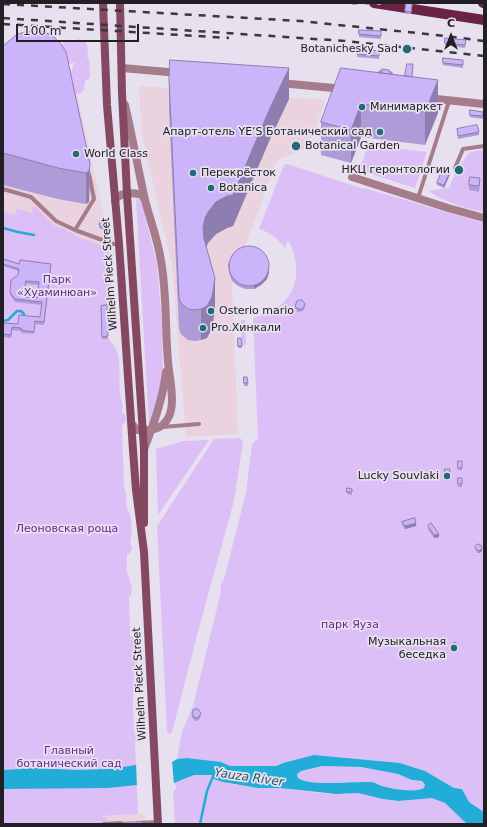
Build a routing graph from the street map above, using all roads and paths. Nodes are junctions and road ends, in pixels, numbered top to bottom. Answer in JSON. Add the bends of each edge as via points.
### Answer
{"nodes":[{"id":1,"x":103,"y":3,"type":"edge"},
{"id":2,"x":374,"y":3,"type":"edge"},
{"id":3,"x":120,"y":4,"type":"edge"},
{"id":4,"x":484,"y":20,"type":"edge"},
{"id":5,"x":122,"y":68,"type":"junction"},
{"id":6,"x":188,"y":74,"type":"edge"},
{"id":7,"x":275,"y":83,"type":"edge"},
{"id":8,"x":353,"y":90,"type":"edge"},
{"id":9,"x":122,"y":93,"type":"junction"},
{"id":10,"x":421,"y":97,"type":"edge"},
{"id":11,"x":450,"y":100,"type":"junction"},
{"id":12,"x":484,"y":104,"type":"edge"},
{"id":13,"x":484,"y":146,"type":"edge"},
{"id":14,"x":455,"y":168,"type":"dead end"},
{"id":15,"x":88,"y":169,"type":"edge"},
{"id":16,"x":352,"y":177,"type":"dead end"},
{"id":17,"x":3,"y":189,"type":"edge"},
{"id":18,"x":127,"y":194,"type":"junction"},
{"id":19,"x":418,"y":198,"type":"junction"},
{"id":20,"x":146,"y":200,"type":"junction"},
{"id":21,"x":115,"y":201,"type":"junction"},
{"id":22,"x":484,"y":218,"type":"edge"},
{"id":23,"x":75,"y":230,"type":"junction"},
{"id":24,"x":119,"y":244,"type":"junction"},
{"id":25,"x":168,"y":360,"type":"junction"},
{"id":26,"x":132,"y":424,"type":"junction"},
{"id":27,"x":199,"y":424,"type":"dead end"},
{"id":28,"x":161,"y":427,"type":"junction"},
{"id":29,"x":152,"y":430,"type":"junction"},
{"id":30,"x":143,"y":431,"type":"junction"},
{"id":31,"x":144,"y":449,"type":"junction"},
{"id":32,"x":144,"y":543,"type":"junction"},
{"id":33,"x":125,"y":823,"type":"edge"},
{"id":34,"x":132,"y":823,"type":"edge"},
{"id":35,"x":158,"y":823,"type":"edge"},
{"id":36,"x":104,"y":824,"type":"edge"}],
"edges":[{"from":1,"to":21,"type":"main road","name":"Wilhelm Pieck Street"},
{"from":2,"to":4,"type":"main road"},
{"from":3,"to":5,"type":"main road","name":"Wilhelm Pieck Street"},
{"from":5,"to":6,"type":"street"},
{"from":5,"to":9,"type":"main road","name":"Wilhelm Pieck Street"},
{"from":7,"to":8,"type":"street"},
{"from":9,"to":18,"type":"main road","name":"Wilhelm Pieck Street"},
{"from":9,"to":20,"type":"street"},
{"from":10,"to":11,"type":"street"},
{"from":11,"to":12,"type":"street"},
{"from":11,"to":19,"type":"lane"},
{"from":13,"to":14,"type":"lane","via":[[462,149]]},
{"from":15,"to":23,"type":"lane","via":[[94,199]]},
{"from":16,"to":19,"type":"street"},
{"from":17,"to":23,"type":"lane","via":[[31,197],[56,221]]},
{"from":18,"to":20,"type":"street","via":[[139,194]]},
{"from":18,"to":21,"type":"street","via":[[117,196]]},
{"from":18,"to":30,"type":"main road","name":"Wilhelm Pieck Street"},
{"from":19,"to":22,"type":"street"},
{"from":20,"to":25,"type":"street","via":[[162,263]]},
{"from":21,"to":24,"type":"main road","name":"Wilhelm Pieck Street"},
{"from":23,"to":24,"type":"lane"},
{"from":24,"to":26,"type":"main road","name":"Wilhelm Pieck Street"},
{"from":25,"to":28,"type":"street","via":[[171,412]]},
{"from":25,"to":29,"type":"street","via":[[162,399]]},
{"from":26,"to":30,"type":"street","via":[[137,430]]},
{"from":26,"to":32,"type":"main road","name":"Wilhelm Pieck Street","via":[[136,490]]},
{"from":27,"to":28,"type":"lane"},
{"from":28,"to":29,"type":"street"},
{"from":29,"to":30,"type":"street"},
{"from":29,"to":31,"type":"street"},
{"from":30,"to":31,"type":"main road","name":"Wilhelm Pieck Street"},
{"from":31,"to":32,"type":"main road","name":"Wilhelm Pieck Street"},
{"from":32,"to":35,"type":"main road","name":"Wilhelm Pieck Street"},
{"from":33,"to":36,"type":"lane"},
{"from":34,"to":35,"type":"lane"}]}
